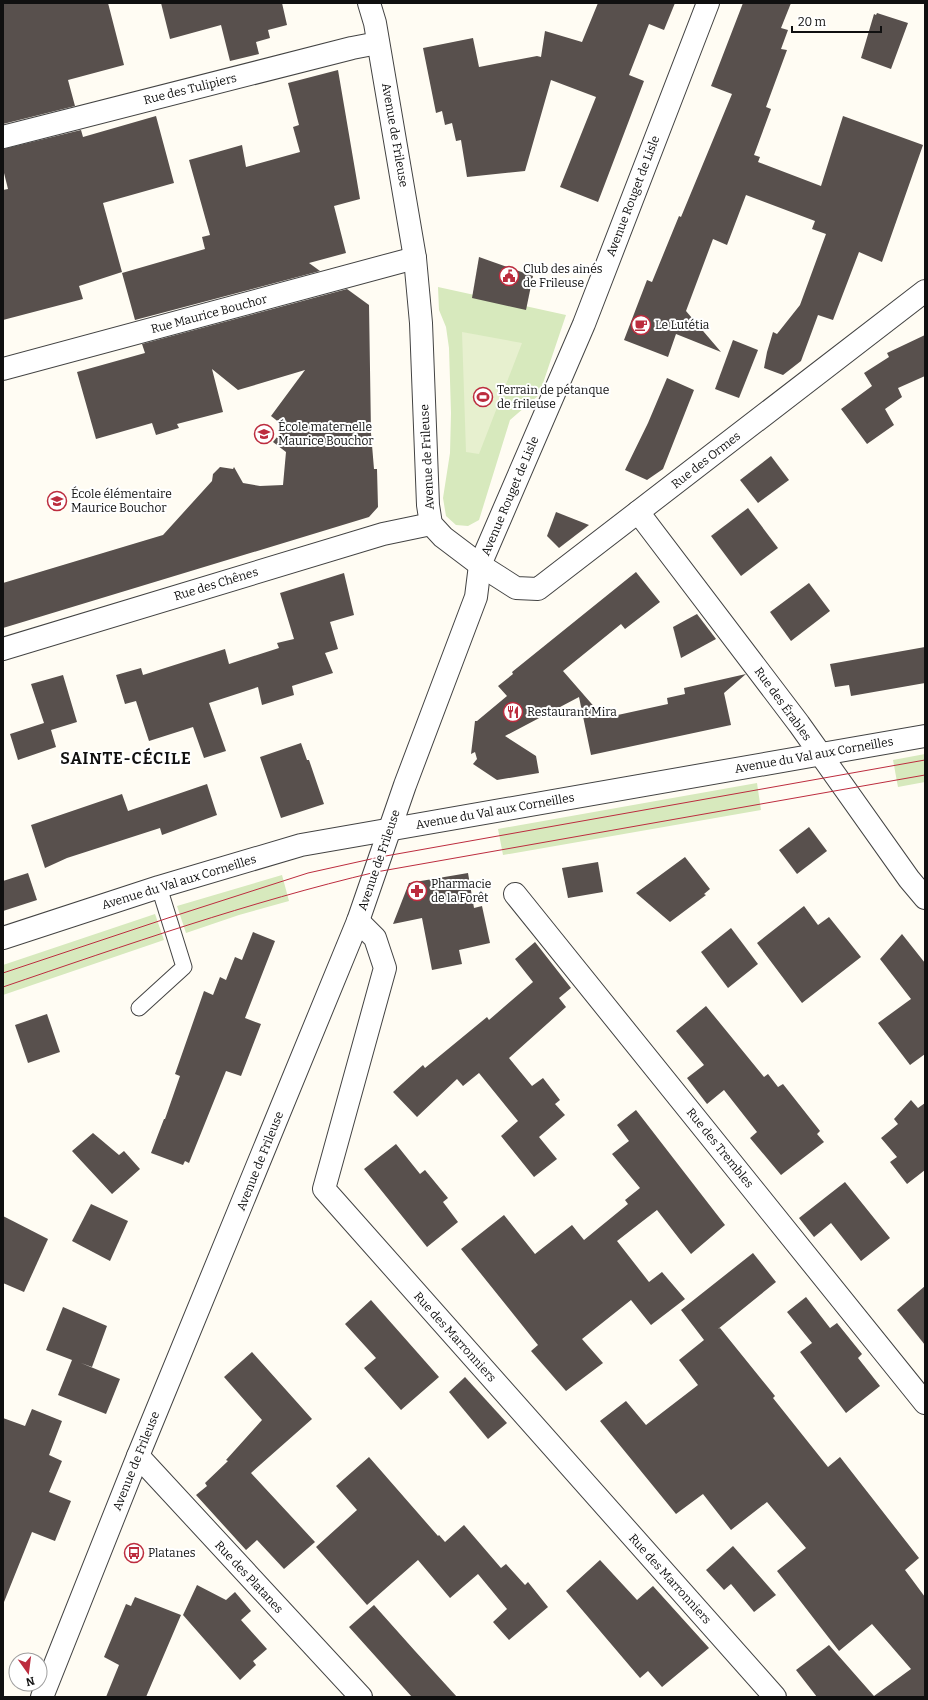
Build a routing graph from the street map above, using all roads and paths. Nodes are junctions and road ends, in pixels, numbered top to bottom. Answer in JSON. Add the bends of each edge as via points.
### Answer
{"nodes":[{"id":1,"x":369,"y":3,"type":"edge"},
{"id":2,"x":708,"y":3,"type":"edge"},
{"id":3,"x":378,"y":43,"type":"junction"},
{"id":4,"x":3,"y":137,"type":"edge"},
{"id":5,"x":415,"y":258,"type":"junction"},
{"id":6,"x":925,"y":291,"type":"edge"},
{"id":7,"x":3,"y":370,"type":"edge"},
{"id":8,"x":638,"y":512,"type":"junction"},
{"id":9,"x":431,"y":524,"type":"junction"},
{"id":10,"x":480,"y":565,"type":"junction"},
{"id":11,"x":3,"y":649,"type":"edge"},
{"id":12,"x":925,"y":736,"type":"edge"},
{"id":13,"x":820,"y":754,"type":"junction"},
{"id":14,"x":390,"y":829,"type":"junction"},
{"id":15,"x":159,"y":887,"type":"junction"},
{"id":16,"x":515,"y":894,"type":"dead end"},
{"id":17,"x":925,"y":898,"type":"edge"},
{"id":18,"x":358,"y":921,"type":"junction"},
{"id":19,"x":3,"y":938,"type":"edge"},
{"id":20,"x":138,"y":1008,"type":"dead end"},
{"id":21,"x":925,"y":1403,"type":"edge"},
{"id":22,"x":138,"y":1456,"type":"junction"},
{"id":23,"x":42,"y":1697,"type":"edge"},
{"id":24,"x":361,"y":1697,"type":"edge"},
{"id":25,"x":775,"y":1697,"type":"edge"}],
"edges":[{"from":1,"to":3,"type":"street","name":"Avenue de Frileuse"},
{"from":2,"to":10,"type":"street","name":"Avenue Rouget de Lisle","via":[[584,324]]},
{"from":3,"to":4,"type":"street","name":"Rue des Tulipiers"},
{"from":3,"to":5,"type":"street","name":"Avenue de Frileuse"},
{"from":5,"to":7,"type":"street","name":"Rue Maurice Bouchor"},
{"from":5,"to":9,"type":"street","name":"Avenue de Frileuse","via":[[421,322],[428,505]]},
{"from":6,"to":8,"type":"street","name":"Rue des Ormes"},
{"from":8,"to":10,"type":"street","name":"Rue des Ormes","via":[[538,589],[516,588]]},
{"from":8,"to":13,"type":"street","name":"Rue des Érables"},
{"from":9,"to":10,"type":"street","name":"Avenue de Frileuse","via":[[442,537]]},
{"from":9,"to":11,"type":"street","name":"Rue des Chênes","via":[[383,534]]},
{"from":10,"to":14,"type":"street","name":"Avenue de Frileuse","via":[[476,596]]},
{"from":12,"to":13,"type":"street","name":"Avenue du Val aux Corneilles"},
{"from":13,"to":14,"type":"street","name":"Avenue du Val aux Corneilles"},
{"from":13,"to":17,"type":"street","name":"Rue des Érables"},
{"from":14,"to":15,"type":"street","name":"Avenue du Val aux Corneilles","via":[[301,845]]},
{"from":14,"to":18,"type":"street","name":"Avenue de Frileuse"},
{"from":15,"to":19,"type":"street","name":"Avenue du Val aux Corneilles"},
{"from":15,"to":20,"type":"lane","via":[[184,967]]},
{"from":16,"to":21,"type":"street","name":"Rue des Trembles"},
{"from":18,"to":22,"type":"street","name":"Avenue de Frileuse"},
{"from":18,"to":25,"type":"street","name":"Rue des Marronniers","via":[[375,938],[385,968],[324,1189]]},
{"from":22,"to":23,"type":"street","name":"Avenue de Frileuse"},
{"from":22,"to":24,"type":"street","name":"Rue des Platanes"}]}
